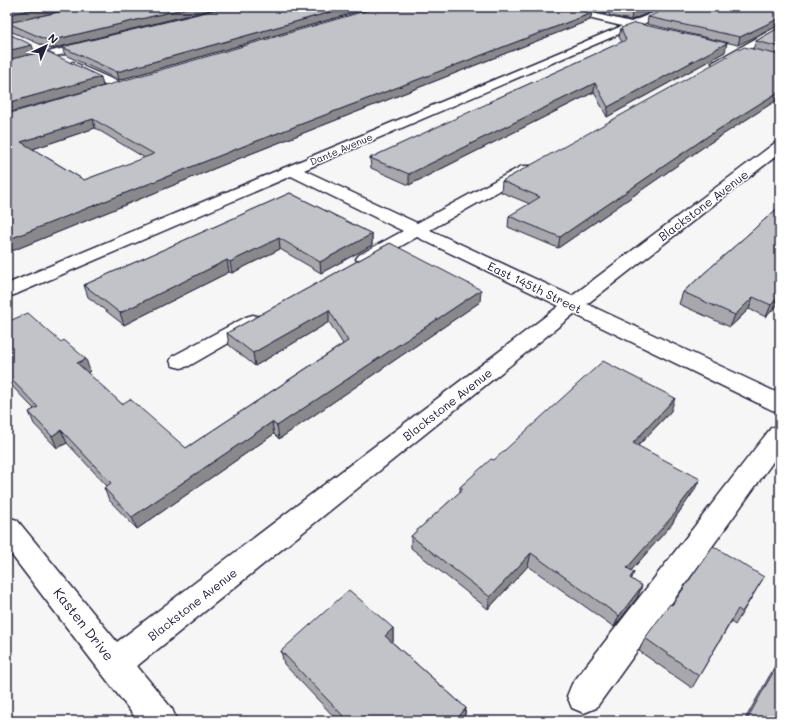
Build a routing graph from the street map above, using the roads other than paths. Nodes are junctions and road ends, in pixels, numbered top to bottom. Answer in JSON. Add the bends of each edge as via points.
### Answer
{"nodes":[{"id":1,"x":97,"y":7,"type":"edge"},
{"id":2,"x":553,"y":7,"type":"edge"},
{"id":3,"x":675,"y":7,"type":"edge"},
{"id":4,"x":633,"y":25,"type":"junction"},
{"id":5,"x":780,"y":28,"type":"edge"},
{"id":6,"x":648,"y":29,"type":"edge"},
{"id":7,"x":9,"y":32,"type":"edge"},
{"id":8,"x":104,"y":41,"type":"edge"},
{"id":9,"x":32,"y":46,"type":"edge"},
{"id":10,"x":51,"y":54,"type":"junction"},
{"id":11,"x":7,"y":66,"type":"edge"},
{"id":12,"x":706,"y":69,"type":"edge"},
{"id":13,"x":134,"y":82,"type":"edge"},
{"id":14,"x":119,"y":87,"type":"junction"},
{"id":15,"x":104,"y":91,"type":"edge"},
{"id":16,"x":780,"y":146,"type":"edge"},
{"id":17,"x":541,"y":161,"type":"edge"},
{"id":18,"x":291,"y":170,"type":"junction"},
{"id":19,"x":417,"y":230,"type":"junction"},
{"id":20,"x":354,"y":265,"type":"edge"},
{"id":21,"x":7,"y":291,"type":"edge"},
{"id":22,"x":573,"y":305,"type":"junction"},
{"id":23,"x":264,"y":315,"type":"edge"},
{"id":24,"x":181,"y":361,"type":"dead end"},
{"id":25,"x":780,"y":404,"type":"edge"},
{"id":26,"x":780,"y":434,"type":"edge"},
{"id":27,"x":7,"y":528,"type":"edge"},
{"id":28,"x":115,"y":664,"type":"junction"},
{"id":29,"x":584,"y":696,"type":"dead end"},
{"id":30,"x":160,"y":721,"type":"edge"}],
"edges":[{"from":1,"to":7,"type":"street"},
{"from":2,"to":4,"type":"street"},
{"from":3,"to":4,"type":"street","name":"Dante Avenue"},
{"from":4,"to":6,"type":"street"},
{"from":4,"to":18,"type":"street","name":"Dante Avenue"},
{"from":5,"to":12,"type":"street"},
{"from":8,"to":10,"type":"street"},
{"from":9,"to":10,"type":"street"},
{"from":10,"to":11,"type":"street"},
{"from":10,"to":14,"type":"street"},
{"from":13,"to":14,"type":"street"},
{"from":14,"to":15,"type":"street"},
{"from":16,"to":22,"type":"street","name":"Blackstone Avenue"},
{"from":17,"to":19,"type":"street"},
{"from":18,"to":19,"type":"street","name":"East 145th Street"},
{"from":18,"to":21,"type":"street","name":"Dante Avenue"},
{"from":19,"to":20,"type":"street"},
{"from":19,"to":22,"type":"street","name":"East 145th Street"},
{"from":22,"to":25,"type":"street","name":"East 145th Street"},
{"from":22,"to":28,"type":"street","name":"Blackstone Avenue"},
{"from":23,"to":24,"type":"street"},
{"from":26,"to":29,"type":"street"},
{"from":27,"to":28,"type":"street","name":"Kasten Drive"},
{"from":28,"to":30,"type":"street","name":"Kasten Drive"}]}
